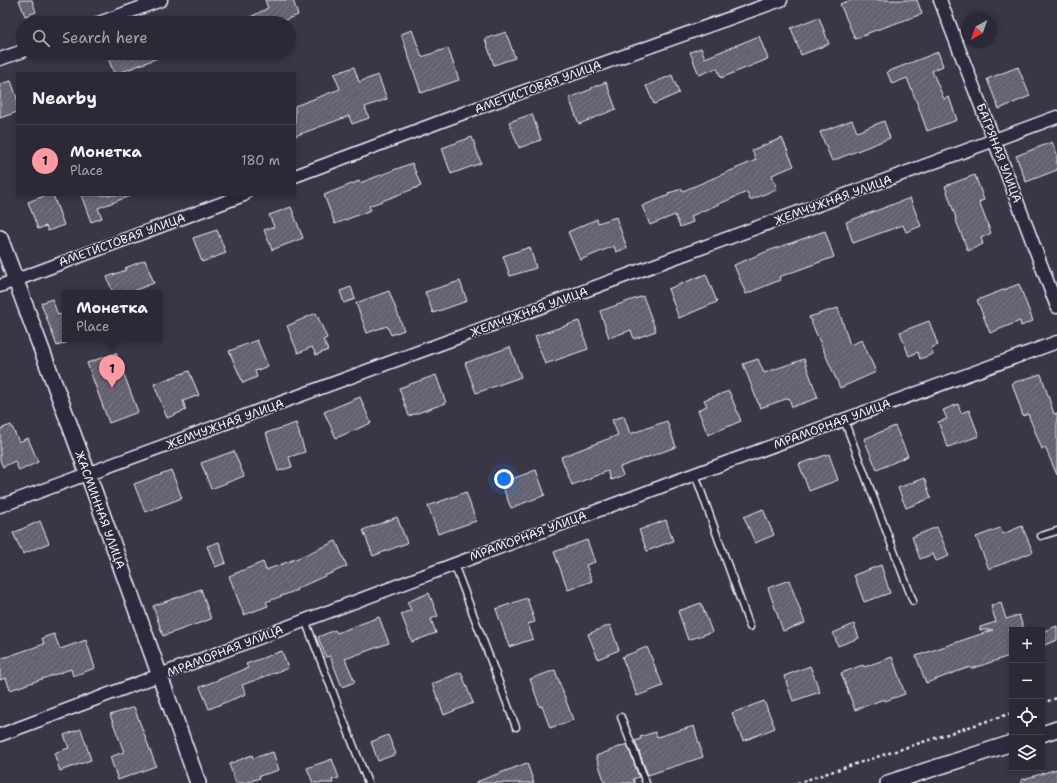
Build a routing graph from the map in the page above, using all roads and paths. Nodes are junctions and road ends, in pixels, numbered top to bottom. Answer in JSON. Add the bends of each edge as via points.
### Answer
{"nodes":[{"id":1,"x":162,"y":0,"type":"edge"},
{"id":2,"x":781,"y":0,"type":"edge"},
{"id":3,"x":940,"y":0,"type":"edge"},
{"id":4,"x":118,"y":16,"type":"edge"},
{"id":5,"x":16,"y":53,"type":"edge"},
{"id":6,"x":0,"y":59,"type":"edge"},
{"id":7,"x":1057,"y":117,"type":"edge"},
{"id":8,"x":994,"y":140,"type":"junction"},
{"id":9,"x":296,"y":176,"type":"edge"},
{"id":10,"x":241,"y":196,"type":"edge"},
{"id":11,"x":0,"y":238,"type":"edge"},
{"id":12,"x":16,"y":280,"type":"junction"},
{"id":13,"x":0,"y":286,"type":"edge"},
{"id":14,"x":1057,"y":307,"type":"edge"},
{"id":15,"x":1057,"y":342,"type":"edge"},
{"id":16,"x":844,"y":420,"type":"junction"},
{"id":17,"x":88,"y":474,"type":"junction"},
{"id":18,"x":695,"y":474,"type":"junction"},
{"id":19,"x":0,"y":506,"type":"edge"},
{"id":20,"x":1057,"y":531,"type":"edge"},
{"id":21,"x":1041,"y":536,"type":"dead end"},
{"id":22,"x":454,"y":564,"type":"junction"},
{"id":23,"x":913,"y":601,"type":"dead end"},
{"id":24,"x":305,"y":620,"type":"junction"},
{"id":25,"x":750,"y":627,"type":"dead end"},
{"id":26,"x":160,"y":675,"type":"junction"},
{"id":27,"x":1057,"y":698,"type":"edge"},
{"id":28,"x":1045,"y":702,"type":"edge"},
{"id":29,"x":1009,"y":714,"type":"edge"},
{"id":30,"x":621,"y":717,"type":"dead end"},
{"id":31,"x":516,"y":727,"type":"dead end"},
{"id":32,"x":1057,"y":729,"type":"edge"},
{"id":33,"x":1045,"y":733,"type":"edge"},
{"id":34,"x":0,"y":735,"type":"edge"},
{"id":35,"x":1009,"y":744,"type":"edge"},
{"id":36,"x":198,"y":783,"type":"edge"},
{"id":37,"x":368,"y":783,"type":"edge"},
{"id":38,"x":646,"y":783,"type":"edge"},
{"id":39,"x":797,"y":783,"type":"edge"},
{"id":40,"x":888,"y":783,"type":"edge"}],
"edges":[{"from":1,"to":4,"type":"street"},
{"from":2,"to":9,"type":"street","name":"АМЕТИСТОВАЯ УЛИЦА"},
{"from":3,"to":8,"type":"street","name":"БАГРЯНАЯ УЛИЦА"},
{"from":5,"to":6,"type":"street"},
{"from":7,"to":8,"type":"street","name":"ЖЕМЧУЖНАЯ УЛИЦА"},
{"from":8,"to":14,"type":"street","name":"БАГРЯНАЯ УЛИЦА"},
{"from":8,"to":17,"type":"street","name":"ЖЕМЧУЖНАЯ УЛИЦА"},
{"from":10,"to":12,"type":"street","name":"АМЕТИСТОВАЯ УЛИЦА"},
{"from":11,"to":12,"type":"street","name":"ЖАСМИННАЯ УЛИЦА"},
{"from":12,"to":13,"type":"street","name":"АМЕТИСТОВАЯ УЛИЦА"},
{"from":12,"to":17,"type":"street","name":"ЖАСМИННАЯ УЛИЦА"},
{"from":15,"to":16,"type":"street","name":"МРАМОРНАЯ УЛИЦА"},
{"from":16,"to":18,"type":"street","name":"МРАМОРНАЯ УЛИЦА"},
{"from":16,"to":23,"type":"lane"},
{"from":17,"to":19,"type":"street","name":"ЖЕМЧУЖНАЯ УЛИЦА"},
{"from":17,"to":26,"type":"street","name":"ЖАСМИННАЯ УЛИЦА"},
{"from":18,"to":22,"type":"street","name":"МРАМОРНАЯ УЛИЦА"},
{"from":18,"to":25,"type":"lane"},
{"from":20,"to":21,"type":"lane"},
{"from":22,"to":24,"type":"street","name":"МРАМОРНАЯ УЛИЦА"},
{"from":22,"to":31,"type":"lane"},
{"from":24,"to":26,"type":"street","name":"МРАМОРНАЯ УЛИЦА"},
{"from":24,"to":37,"type":"lane"},
{"from":26,"to":34,"type":"street","name":"МРАМОРНАЯ УЛИЦА"},
{"from":26,"to":36,"type":"street","name":"ЖАСМИННАЯ УЛИЦА"},
{"from":27,"to":28,"type":"path"},
{"from":29,"to":39,"type":"path"},
{"from":30,"to":38,"type":"lane"},
{"from":32,"to":33,"type":"street"},
{"from":35,"to":40,"type":"street"}]}
